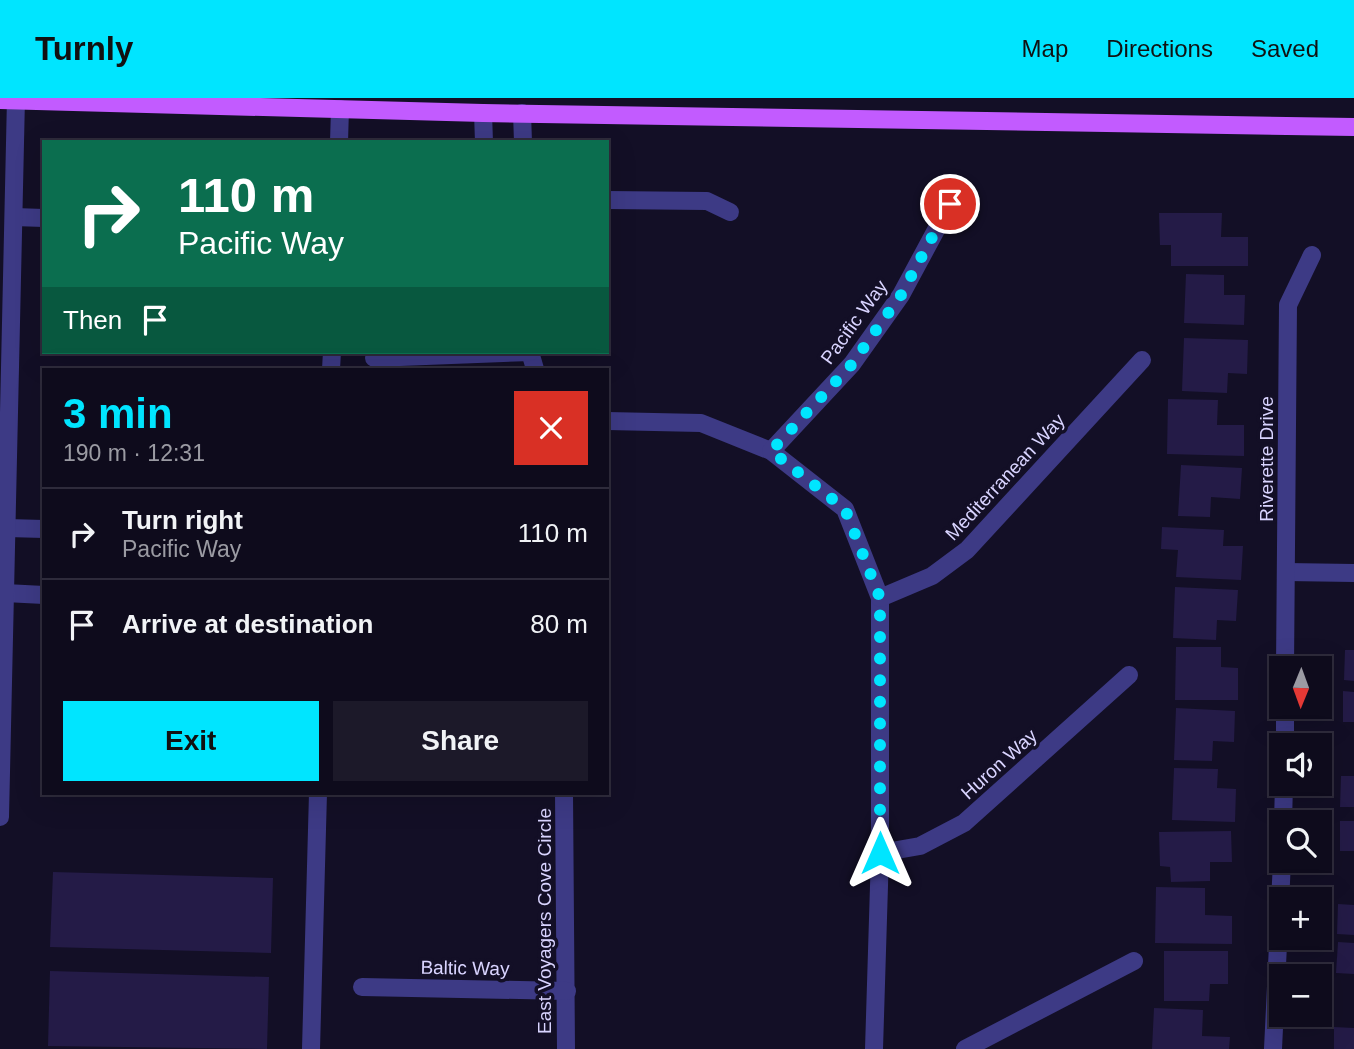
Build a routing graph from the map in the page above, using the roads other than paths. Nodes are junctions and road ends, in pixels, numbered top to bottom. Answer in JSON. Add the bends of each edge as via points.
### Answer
{"nodes":[{"id":1,"x":13,"y":99,"type":"edge"},
{"id":2,"x":304,"y":103,"type":"edge"},
{"id":3,"x":340,"y":109,"type":"junction"},
{"id":4,"x":483,"y":113,"type":"junction"},
{"id":5,"x":522,"y":113,"type":"junction"},
{"id":6,"x":1354,"y":127,"type":"edge"},
{"id":7,"x":338,"y":140,"type":"edge"},
{"id":8,"x":484,"y":140,"type":"edge"},
{"id":9,"x":523,"y":140,"type":"edge"},
{"id":10,"x":609,"y":200,"type":"edge"},
{"id":11,"x":950,"y":204,"type":"dead end"},
{"id":12,"x":730,"y":212,"type":"dead end"},
{"id":13,"x":14,"y":217,"type":"junction"},
{"id":14,"x":42,"y":218,"type":"edge"},
{"id":15,"x":1312,"y":255,"type":"dead end"},
{"id":16,"x":6,"y":350,"type":"edge"},
{"id":17,"x":478,"y":354,"type":"edge"},
{"id":18,"x":374,"y":358,"type":"dead end"},
{"id":19,"x":1142,"y":360,"type":"dead end"},
{"id":20,"x":609,"y":421,"type":"edge"},
{"id":21,"x":771,"y":451,"type":"junction"},
{"id":22,"x":7,"y":528,"type":"junction"},
{"id":23,"x":42,"y":529,"type":"edge"},
{"id":24,"x":1286,"y":572,"type":"junction"},
{"id":25,"x":1354,"y":573,"type":"edge"},
{"id":26,"x":5,"y":593,"type":"junction"},
{"id":27,"x":42,"y":595,"type":"edge"},
{"id":28,"x":880,"y":598,"type":"junction"},
{"id":29,"x":3,"y":622,"type":"edge"},
{"id":30,"x":1285,"y":656,"type":"edge"},
{"id":31,"x":1129,"y":675,"type":"dead end"},
{"id":32,"x":318,"y":795,"type":"edge"},
{"id":33,"x":564,"y":795,"type":"edge"},
{"id":34,"x":0,"y":817,"type":"edge"},
{"id":35,"x":880,"y":853,"type":"junction"},
{"id":36,"x":1281,"y":873,"type":"edge"},
{"id":37,"x":1134,"y":961,"type":"dead end"},
{"id":38,"x":362,"y":987,"type":"dead end"},
{"id":39,"x":567,"y":991,"type":"junction"},
{"id":40,"x":311,"y":1049,"type":"edge"},
{"id":41,"x":566,"y":1049,"type":"edge"},
{"id":42,"x":874,"y":1049,"type":"edge"},
{"id":43,"x":965,"y":1049,"type":"edge"},
{"id":44,"x":1273,"y":1049,"type":"edge"}],
"edges":[{"from":1,"to":2,"type":"main road"},
{"from":1,"to":13,"type":"street"},
{"from":2,"to":3,"type":"main road"},
{"from":3,"to":4,"type":"main road"},
{"from":3,"to":7,"type":"street"},
{"from":4,"to":5,"type":"main road"},
{"from":4,"to":8,"type":"street"},
{"from":5,"to":6,"type":"main road"},
{"from":5,"to":9,"type":"street"},
{"from":10,"to":12,"type":"street","via":[[707,201]]},
{"from":11,"to":21,"type":"street","name":"Pacific Way","via":[[901,295],[852,364]]},
{"from":13,"to":14,"type":"street"},
{"from":13,"to":16,"type":"street"},
{"from":15,"to":24,"type":"street","name":"Riverette Drive","via":[[1288,304]]},
{"from":16,"to":22,"type":"street"},
{"from":17,"to":18,"type":"street"},
{"from":19,"to":28,"type":"street","name":"Mediterranean Way","via":[[967,550],[932,576]]},
{"from":20,"to":21,"type":"street","via":[[701,423]]},
{"from":21,"to":28,"type":"street","via":[[845,509]]},
{"from":22,"to":23,"type":"street"},
{"from":22,"to":26,"type":"street"},
{"from":24,"to":25,"type":"street"},
{"from":24,"to":30,"type":"street","name":"Riverette Drive"},
{"from":26,"to":27,"type":"street"},
{"from":26,"to":29,"type":"street"},
{"from":28,"to":35,"type":"street"},
{"from":29,"to":34,"type":"street"},
{"from":31,"to":35,"type":"street","name":"Huron Way","via":[[964,823],[920,846]]},
{"from":32,"to":40,"type":"street"},
{"from":33,"to":39,"type":"street","name":"East Voyagers Cove Circle"},
{"from":35,"to":42,"type":"street"},
{"from":36,"to":44,"type":"street"},
{"from":37,"to":43,"type":"street"},
{"from":38,"to":39,"type":"street","name":"Baltic Way"},
{"from":39,"to":41,"type":"street","name":"East Voyagers Cove Circle"}]}
